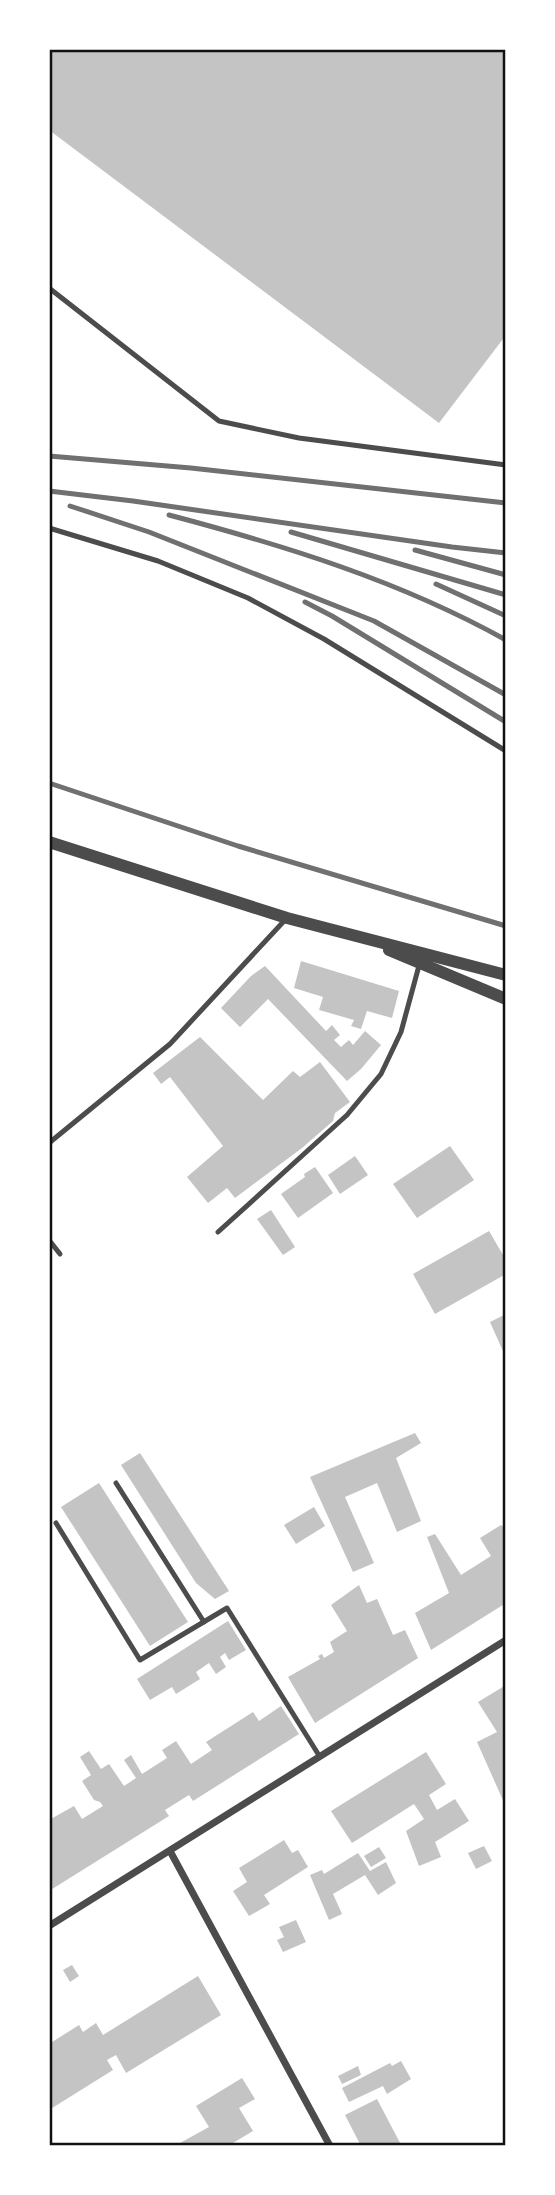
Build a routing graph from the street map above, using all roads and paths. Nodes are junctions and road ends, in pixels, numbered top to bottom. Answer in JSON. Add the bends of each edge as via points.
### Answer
{"nodes":[{"id":1,"x":49,"y":288,"type":"edge"},
{"id":2,"x":506,"y":465,"type":"edge"},
{"id":3,"x":49,"y":528,"type":"edge"},
{"id":4,"x":506,"y":751,"type":"edge"},
{"id":5,"x":49,"y":842,"type":"edge"},
{"id":6,"x":287,"y":918,"type":"junction"},
{"id":7,"x":421,"y":958,"type":"junction"},
{"id":8,"x":506,"y":975,"type":"edge"},
{"id":9,"x":506,"y":999,"type":"edge"},
{"id":10,"x":49,"y":1143,"type":"edge"},
{"id":11,"x":218,"y":1232,"type":"dead end"},
{"id":12,"x":49,"y":1240,"type":"edge"},
{"id":13,"x":60,"y":1254,"type":"dead end"},
{"id":14,"x":116,"y":1482,"type":"dead end"},
{"id":15,"x":56,"y":1523,"type":"dead end"},
{"id":16,"x":204,"y":1622,"type":"junction"},
{"id":17,"x":506,"y":1640,"type":"edge"},
{"id":18,"x":320,"y":1757,"type":"junction"},
{"id":19,"x":170,"y":1851,"type":"junction"},
{"id":20,"x":49,"y":1926,"type":"edge"},
{"id":21,"x":330,"y":2146,"type":"edge"}],
"edges":[{"from":1,"to":2,"type":"lane","via":[[219,421],[299,438]]},
{"from":3,"to":4,"type":"lane","via":[[158,561],[248,598],[324,639]]},
{"from":5,"to":6,"type":"street"},
{"from":6,"to":7,"type":"street"},
{"from":6,"to":10,"type":"lane","via":[[170,1044]]},
{"from":7,"to":8,"type":"street"},
{"from":7,"to":9,"type":"street"},
{"from":7,"to":11,"type":"lane","via":[[401,1032],[381,1074],[347,1115]]},
{"from":12,"to":13,"type":"lane"},
{"from":14,"to":16,"type":"lane"},
{"from":15,"to":16,"type":"lane","via":[[140,1660]]},
{"from":16,"to":18,"type":"lane","via":[[227,1608]]},
{"from":17,"to":18,"type":"street"},
{"from":18,"to":19,"type":"street"},
{"from":19,"to":20,"type":"street"},
{"from":19,"to":21,"type":"street"}]}
